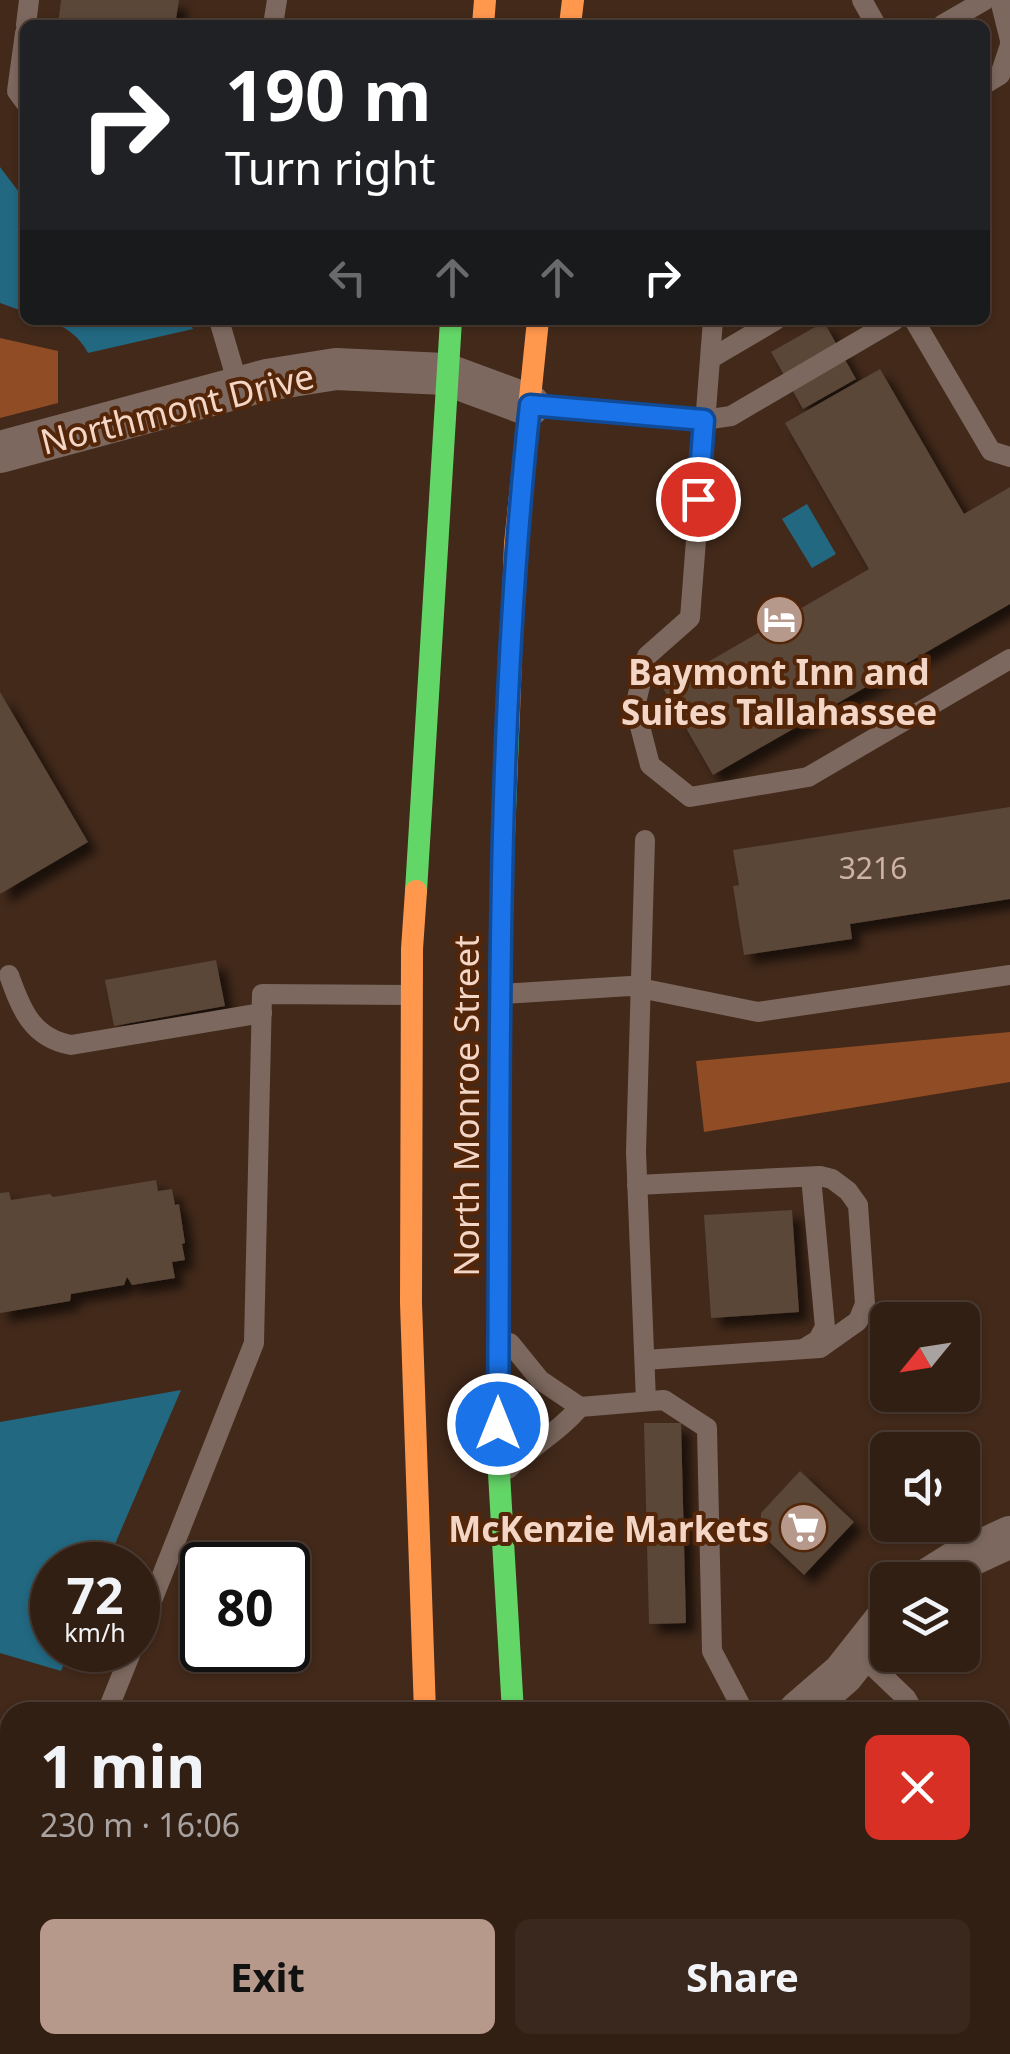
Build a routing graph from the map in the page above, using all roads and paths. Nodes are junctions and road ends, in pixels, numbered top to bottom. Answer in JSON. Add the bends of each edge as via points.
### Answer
{"nodes":[{"id":1,"x":985,"y":0,"type":"edge"},
{"id":2,"x":1000,"y":0,"type":"edge"},
{"id":3,"x":951,"y":20,"type":"edge"},
{"id":4,"x":1010,"y":42,"type":"edge"},
{"id":5,"x":990,"y":81,"type":"edge"},
{"id":6,"x":220,"y":325,"type":"edge"},
{"id":7,"x":450,"y":325,"type":"edge"},
{"id":8,"x":538,"y":325,"type":"edge"},
{"id":9,"x":713,"y":325,"type":"edge"},
{"id":10,"x":768,"y":325,"type":"edge"},
{"id":11,"x":887,"y":325,"type":"edge"},
{"id":12,"x":917,"y":325,"type":"edge"},
{"id":13,"x":710,"y":359,"type":"junction"},
{"id":14,"x":445,"y":374,"type":"junction"},
{"id":15,"x":239,"y":388,"type":"junction"},
{"id":16,"x":530,"y":405,"type":"junction"},
{"id":17,"x":704,"y":420,"type":"junction"},
{"id":18,"x":0,"y":452,"type":"edge"},
{"id":19,"x":1010,"y":457,"type":"edge"},
{"id":20,"x":1010,"y":658,"type":"edge"},
{"id":21,"x":644,"y":840,"type":"dead end"},
{"id":22,"x":9,"y":975,"type":"dead end"},
{"id":23,"x":1010,"y":975,"type":"edge"},
{"id":24,"x":640,"y":988,"type":"junction"},
{"id":25,"x":421,"y":994,"type":"junction"},
{"id":26,"x":491,"y":994,"type":"junction"},
{"id":27,"x":262,"y":1013,"type":"junction"},
{"id":28,"x":811,"y":1177,"type":"junction"},
{"id":29,"x":637,"y":1185,"type":"junction"},
{"id":30,"x":499,"y":1330,"type":"junction"},
{"id":31,"x":799,"y":1352,"type":"junction"},
{"id":32,"x":645,"y":1360,"type":"junction"},
{"id":33,"x":646,"y":1402,"type":"junction"},
{"id":34,"x":580,"y":1408,"type":"junction"},
{"id":35,"x":499,"y":1477,"type":"junction"},
{"id":36,"x":1010,"y":1537,"type":"edge"},
{"id":37,"x":956,"y":1562,"type":"edge"},
{"id":38,"x":160,"y":1580,"type":"edge"},
{"id":39,"x":870,"y":1639,"type":"edge"},
{"id":40,"x":859,"y":1652,"type":"junction"},
{"id":41,"x":123,"y":1672,"type":"edge"},
{"id":42,"x":111,"y":1702,"type":"edge"},
{"id":43,"x":425,"y":1702,"type":"edge"},
{"id":44,"x":512,"y":1702,"type":"edge"},
{"id":45,"x":739,"y":1702,"type":"edge"},
{"id":46,"x":810,"y":1702,"type":"edge"},
{"id":47,"x":908,"y":1702,"type":"edge"}],
"edges":[{"from":1,"to":3,"type":"lane"},
{"from":2,"to":4,"type":"lane"},
{"from":4,"to":5,"type":"lane","via":[[1000,74]]},
{"from":6,"to":15,"type":"lane"},
{"from":7,"to":14,"type":"highway","name":"North Monroe Street"},
{"from":8,"to":16,"type":"highway","name":"North Monroe Street"},
{"from":9,"to":13,"type":"lane"},
{"from":10,"to":13,"type":"lane"},
{"from":11,"to":17,"type":"lane","via":[[731,416]]},
{"from":12,"to":19,"type":"lane","via":[[991,450]]},
{"from":13,"to":17,"type":"lane"},
{"from":14,"to":15,"type":"street","name":"Northmont Drive","via":[[336,369]]},
{"from":14,"to":16,"type":"street","name":"Northmont Drive"},
{"from":14,"to":25,"type":"highway","name":"North Monroe Street"},
{"from":15,"to":18,"type":"street","name":"Northmont Drive"},
{"from":16,"to":17,"type":"lane"},
{"from":16,"to":26,"type":"highway","name":"North Monroe Street","via":[[515,544]]},
{"from":17,"to":20,"type":"lane","via":[[690,618],[647,656],[635,707],[650,765],[690,797],[808,777]]},
{"from":21,"to":24,"type":"lane"},
{"from":22,"to":27,"type":"lane","via":[[21,1010],[38,1032],[71,1045]]},
{"from":23,"to":24,"type":"lane","via":[[758,1012]]},
{"from":24,"to":26,"type":"lane"},
{"from":24,"to":29,"type":"lane"},
{"from":25,"to":27,"type":"lane","via":[[262,994]]},
{"from":25,"to":43,"type":"highway","name":"North Monroe Street","via":[[411,1302]]},
{"from":26,"to":30,"type":"highway","name":"North Monroe Street"},
{"from":27,"to":38,"type":"lane","via":[[254,1343]]},
{"from":28,"to":29,"type":"lane"},
{"from":28,"to":31,"type":"lane","via":[[824,1327]]},
{"from":28,"to":31,"type":"lane","via":[[832,1179],[858,1205],[866,1304],[840,1337]]},
{"from":29,"to":32,"type":"lane"},
{"from":30,"to":34,"type":"lane","via":[[540,1380]]},
{"from":30,"to":35,"type":"highway","name":"North Monroe Street"},
{"from":31,"to":32,"type":"lane"},
{"from":32,"to":33,"type":"lane"},
{"from":33,"to":34,"type":"lane"},
{"from":33,"to":45,"type":"lane","via":[[664,1400],[708,1428],[712,1651]]},
{"from":34,"to":35,"type":"lane"},
{"from":35,"to":44,"type":"highway","name":"North Monroe Street"},
{"from":36,"to":37,"type":"street"},
{"from":39,"to":40,"type":"street"},
{"from":40,"to":46,"type":"street"},
{"from":40,"to":47,"type":"lane"},
{"from":41,"to":42,"type":"lane"}]}
